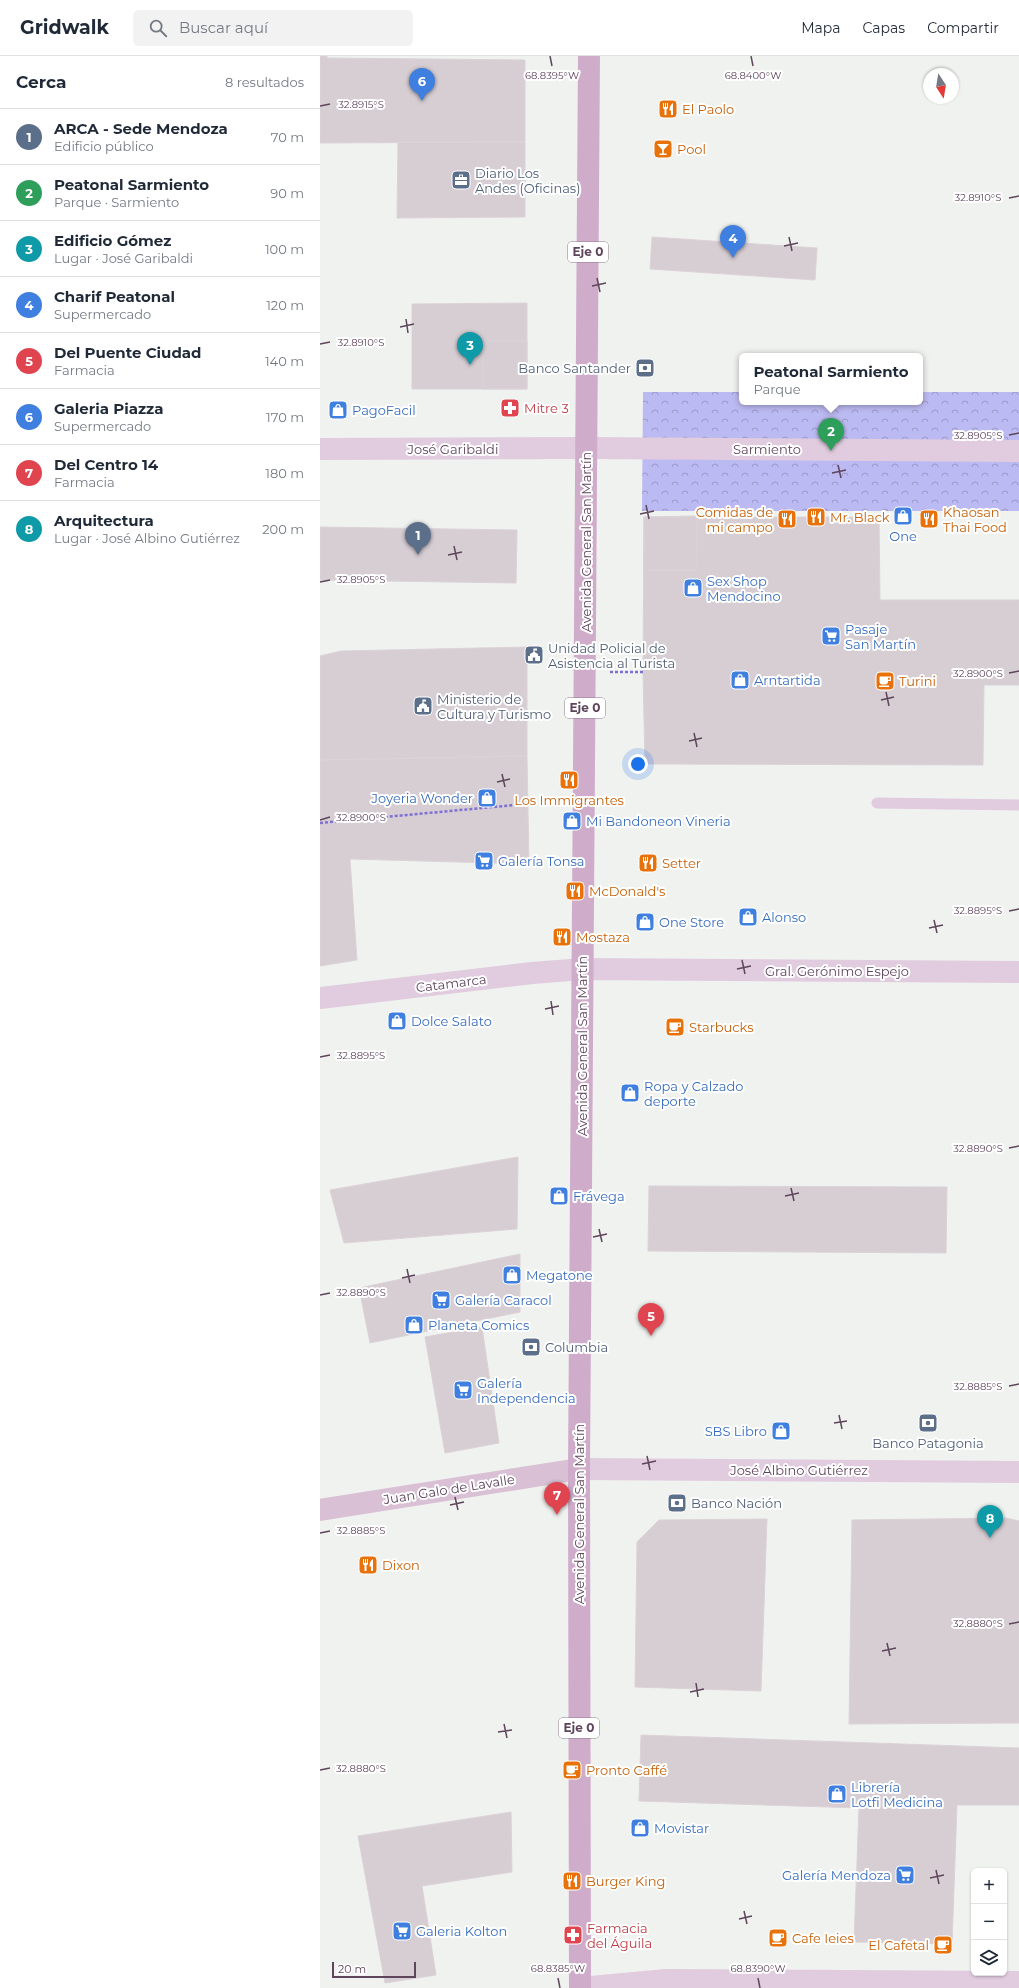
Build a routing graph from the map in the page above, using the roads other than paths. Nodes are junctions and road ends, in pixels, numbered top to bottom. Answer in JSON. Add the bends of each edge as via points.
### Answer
{"nodes":[{"id":1,"x":589,"y":56,"type":"edge"},
{"id":2,"x":587,"y":448,"type":"junction"},
{"id":3,"x":320,"y":449,"type":"edge"},
{"id":4,"x":1019,"y":451,"type":"edge"},
{"id":5,"x":877,"y":803,"type":"dead end"},
{"id":6,"x":1019,"y":805,"type":"edge"},
{"id":7,"x":583,"y":969,"type":"junction"},
{"id":8,"x":1019,"y":972,"type":"edge"},
{"id":9,"x":320,"y":998,"type":"edge"},
{"id":10,"x":579,"y":1469,"type":"junction"},
{"id":11,"x":1019,"y":1472,"type":"edge"},
{"id":12,"x":320,"y":1510,"type":"edge"},
{"id":13,"x":1019,"y":1982,"type":"edge"},
{"id":14,"x":579,"y":1988,"type":"edge"}],
"edges":[{"from":1,"to":2,"type":"main road","name":"Avenida General San Martín","number":"Eje 0"},
{"from":2,"to":3,"type":"street","name":"José Garibaldi"},
{"from":2,"to":4,"type":"street","name":"Sarmiento"},
{"from":2,"to":7,"type":"main road","name":"Avenida General San Martín","number":"Eje 0"},
{"from":5,"to":6,"type":"lane"},
{"from":7,"to":8,"type":"street","name":"Gral. Gerónimo Espejo"},
{"from":7,"to":9,"type":"street","name":"Catamarca"},
{"from":7,"to":10,"type":"main road","name":"Avenida General San Martín","number":"Eje 0"},
{"from":10,"to":11,"type":"street","name":"José Albino Gutiérrez"},
{"from":10,"to":12,"type":"street","name":"Juan Galo de Lavalle"},
{"from":10,"to":14,"type":"main road","name":"Avenida General San Martín","number":"Eje 0"},
{"from":13,"to":14,"type":"street","via":[[666,1980]]}]}
